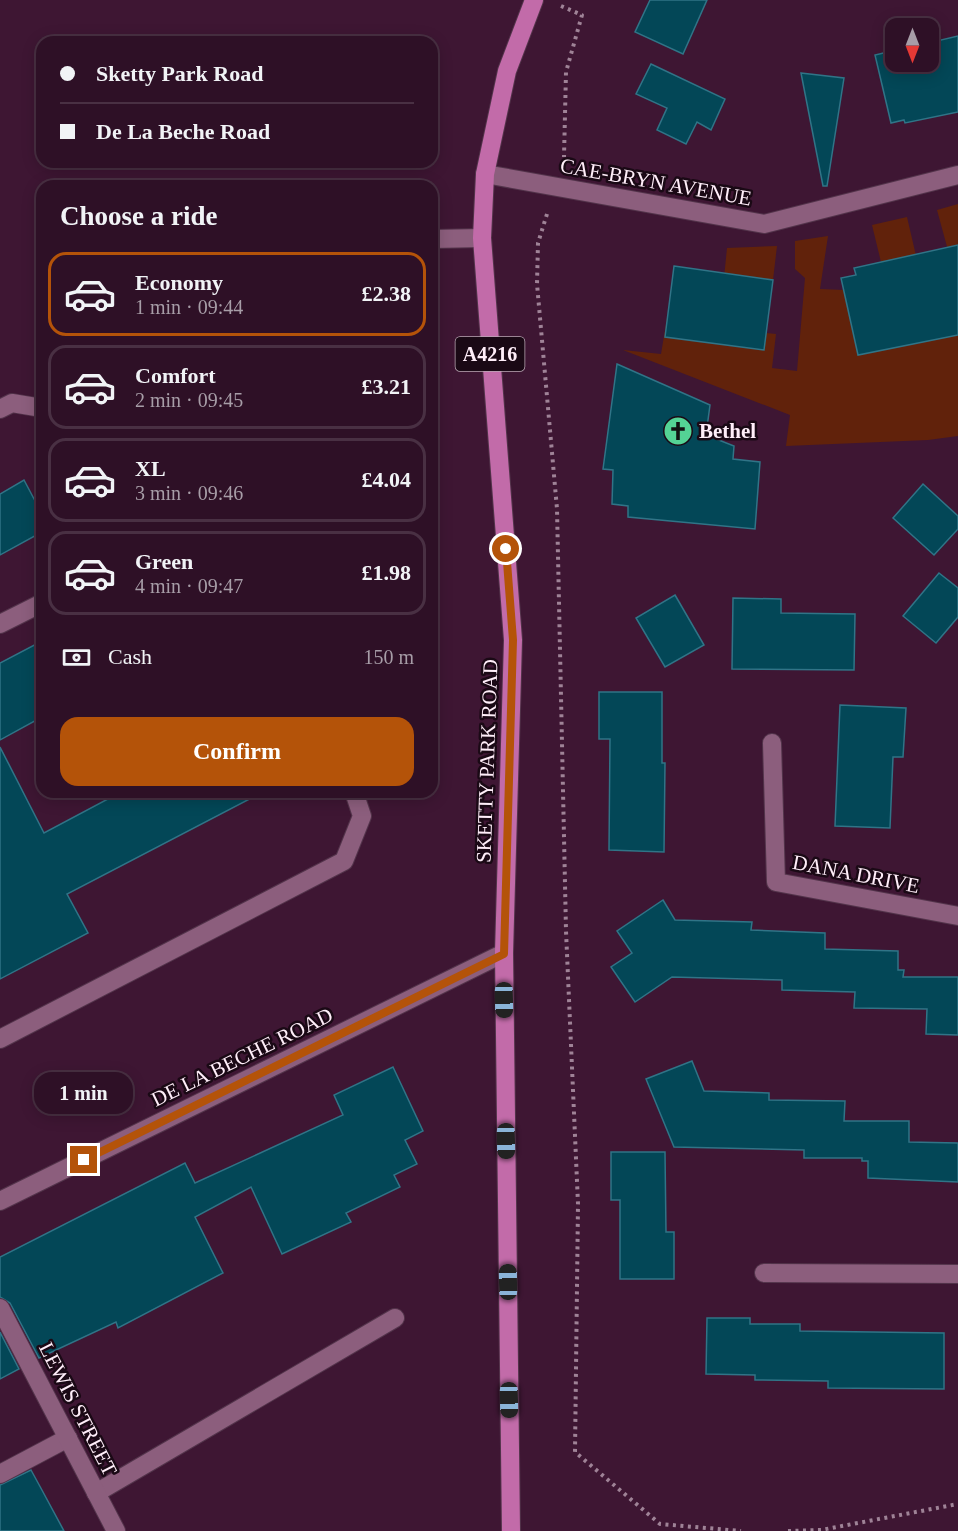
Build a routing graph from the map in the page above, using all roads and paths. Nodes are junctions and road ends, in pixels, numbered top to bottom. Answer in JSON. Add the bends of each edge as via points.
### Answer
{"nodes":[{"id":1,"x":534,"y":0,"type":"edge"},
{"id":2,"x":555,"y":4,"type":"dead end"},
{"id":3,"x":485,"y":174,"type":"junction"},
{"id":4,"x":958,"y":175,"type":"edge"},
{"id":5,"x":563,"y":188,"type":"junction"},
{"id":6,"x":482,"y":238,"type":"junction"},
{"id":7,"x":438,"y":239,"type":"edge"},
{"id":8,"x":36,"y":407,"type":"edge"},
{"id":9,"x":0,"y":409,"type":"edge"},
{"id":10,"x":36,"y":606,"type":"edge"},
{"id":11,"x":0,"y":624,"type":"edge"},
{"id":12,"x":772,"y":743,"type":"dead end"},
{"id":13,"x":356,"y":798,"type":"edge"},
{"id":14,"x":958,"y":916,"type":"edge"},
{"id":15,"x":504,"y":954,"type":"junction"},
{"id":16,"x":0,"y":1039,"type":"edge"},
{"id":17,"x":0,"y":1201,"type":"edge"},
{"id":18,"x":764,"y":1273,"type":"dead end"},
{"id":19,"x":958,"y":1274,"type":"edge"},
{"id":20,"x":0,"y":1308,"type":"edge"},
{"id":21,"x":394,"y":1318,"type":"dead end"},
{"id":22,"x":68,"y":1438,"type":"junction"},
{"id":23,"x":0,"y":1474,"type":"edge"},
{"id":24,"x":96,"y":1493,"type":"junction"},
{"id":25,"x":958,"y":1504,"type":"edge"},
{"id":26,"x":116,"y":1531,"type":"edge"},
{"id":27,"x":511,"y":1531,"type":"edge"},
{"id":28,"x":741,"y":1531,"type":"edge"},
{"id":29,"x":788,"y":1531,"type":"edge"}],
"edges":[{"from":1,"to":3,"type":"main road","name":"SKETTY PARK ROAD","number":"A4216","via":[[507,71]]},
{"from":2,"to":5,"type":"path","via":[[582,15],[566,72]]},
{"from":3,"to":5,"type":"street","name":"CAE-BRYN AVENUE"},
{"from":3,"to":6,"type":"main road","name":"SKETTY PARK ROAD","number":"A4216"},
{"from":4,"to":5,"type":"street","name":"CAE-BRYN AVENUE","via":[[764,224]]},
{"from":5,"to":28,"type":"path","via":[[543,221],[537,284],[557,509],[566,931],[578,1204],[575,1452],[660,1524]]},
{"from":6,"to":7,"type":"street"},
{"from":6,"to":15,"type":"main road","name":"SKETTY PARK ROAD","number":"A4216","via":[[513,640]]},
{"from":8,"to":9,"type":"street","via":[[12,403]]},
{"from":10,"to":11,"type":"street"},
{"from":12,"to":14,"type":"street","name":"DANA DRIVE","via":[[776,882]]},
{"from":13,"to":16,"type":"street","via":[[362,816],[344,861]]},
{"from":15,"to":17,"type":"street","name":"DE LA BECHE ROAD"},
{"from":15,"to":27,"type":"main road","name":"SKETTY PARK ROAD","number":"A4216"},
{"from":18,"to":19,"type":"street"},
{"from":20,"to":22,"type":"street","name":"LEWIS STREET"},
{"from":21,"to":24,"type":"street"},
{"from":22,"to":23,"type":"street"},
{"from":22,"to":24,"type":"street","name":"LEWIS STREET"},
{"from":24,"to":26,"type":"street","name":"LEWIS STREET"},
{"from":25,"to":29,"type":"path","via":[[821,1530]]}]}
